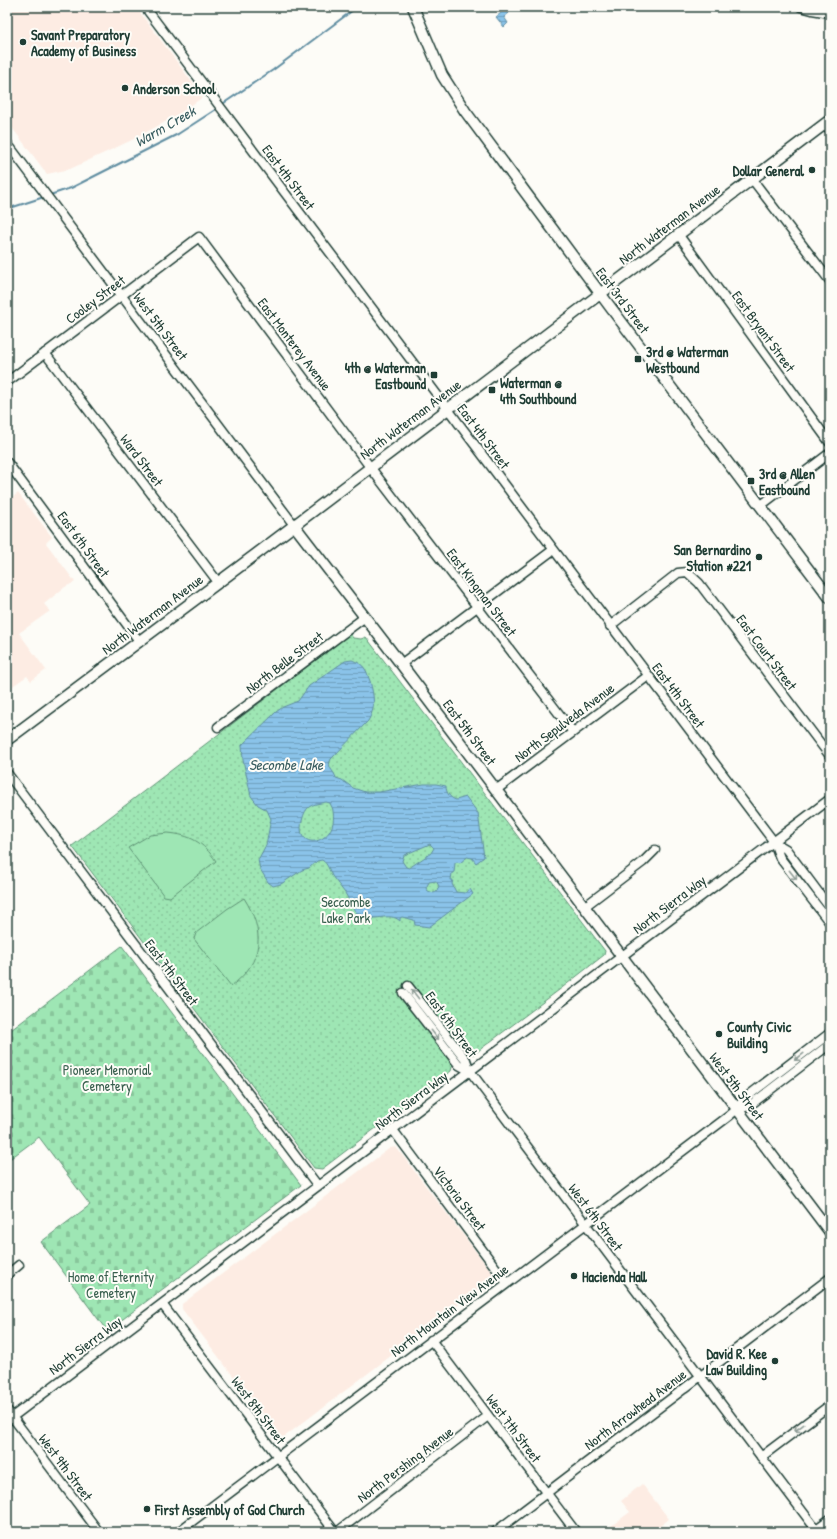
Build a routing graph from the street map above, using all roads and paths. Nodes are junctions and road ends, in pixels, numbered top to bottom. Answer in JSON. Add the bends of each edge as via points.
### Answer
{"nodes":[{"id":1,"x":145,"y":7,"type":"edge"},
{"id":2,"x":413,"y":7,"type":"edge"},
{"id":3,"x":801,"y":7,"type":"edge"},
{"id":4,"x":830,"y":13,"type":"edge"},
{"id":5,"x":830,"y":121,"type":"edge"},
{"id":6,"x":7,"y":143,"type":"edge"},
{"id":7,"x":752,"y":178,"type":"junction"},
{"id":8,"x":678,"y":234,"type":"junction"},
{"id":9,"x":199,"y":237,"type":"joint"},
{"id":10,"x":830,"y":280,"type":"edge"},
{"id":11,"x":600,"y":293,"type":"junction"},
{"id":12,"x":121,"y":296,"type":"junction"},
{"id":13,"x":45,"y":353,"type":"junction"},
{"id":14,"x":7,"y":382,"type":"edge"},
{"id":15,"x":447,"y":409,"type":"junction"},
{"id":16,"x":830,"y":443,"type":"edge"},
{"id":17,"x":830,"y":453,"type":"edge"},
{"id":18,"x":7,"y":462,"type":"edge"},
{"id":19,"x":370,"y":467,"type":"junction"},
{"id":20,"x":760,"y":506,"type":"junction"},
{"id":21,"x":294,"y":525,"type":"junction"},
{"id":22,"x":553,"y":550,"type":"junction"},
{"id":23,"x":218,"y":582,"type":"junction"},
{"id":24,"x":830,"y":598,"type":"edge"},
{"id":25,"x":477,"y":607,"type":"junction"},
{"id":26,"x":365,"y":617,"type":"junction"},
{"id":27,"x":610,"y":626,"type":"junction"},
{"id":28,"x":139,"y":641,"type":"junction"},
{"id":29,"x":401,"y":664,"type":"junction"},
{"id":30,"x":648,"y":676,"type":"junction"},
{"id":31,"x":218,"y":727,"type":"dead end"},
{"id":32,"x":573,"y":732,"type":"junction"},
{"id":33,"x":7,"y":740,"type":"edge"},
{"id":34,"x":830,"y":756,"type":"edge"},
{"id":35,"x":7,"y":773,"type":"edge"},
{"id":36,"x":496,"y":790,"type":"junction"},
{"id":37,"x":830,"y":799,"type":"edge"},
{"id":38,"x":774,"y":842,"type":"junction"},
{"id":39,"x":655,"y":850,"type":"dead end"},
{"id":40,"x":584,"y":907,"type":"junction"},
{"id":41,"x":830,"y":908,"type":"edge"},
{"id":42,"x":830,"y":923,"type":"edge"},
{"id":43,"x":622,"y":957,"type":"junction"},
{"id":44,"x":406,"y":990,"type":"dead end"},
{"id":45,"x":830,"y":1034,"type":"edge"},
{"id":46,"x":830,"y":1044,"type":"edge"},
{"id":47,"x":470,"y":1071,"type":"junction"},
{"id":48,"x":738,"y":1109,"type":"junction"},
{"id":49,"x":393,"y":1130,"type":"junction"},
{"id":50,"x":318,"y":1186,"type":"junction"},
{"id":51,"x":585,"y":1224,"type":"junction"},
{"id":52,"x":830,"y":1232,"type":"edge"},
{"id":53,"x":19,"y":1265,"type":"dead end"},
{"id":54,"x":7,"y":1275,"type":"edge"},
{"id":55,"x":830,"y":1278,"type":"edge"},
{"id":56,"x":507,"y":1283,"type":"junction"},
{"id":57,"x":162,"y":1304,"type":"junction"},
{"id":58,"x":431,"y":1340,"type":"junction"},
{"id":59,"x":700,"y":1376,"type":"junction"},
{"id":60,"x":830,"y":1405,"type":"edge"},
{"id":61,"x":9,"y":1416,"type":"edge"},
{"id":62,"x":488,"y":1416,"type":"junction"},
{"id":63,"x":278,"y":1456,"type":"junction"},
{"id":64,"x":761,"y":1457,"type":"junction"},
{"id":65,"x":546,"y":1493,"type":"junction"},
{"id":66,"x":830,"y":1519,"type":"edge"},
{"id":67,"x":815,"y":1531,"type":"edge"},
{"id":68,"x":99,"y":1532,"type":"edge"},
{"id":69,"x":178,"y":1532,"type":"edge"},
{"id":70,"x":336,"y":1532,"type":"edge"},
{"id":71,"x":495,"y":1532,"type":"edge"},
{"id":72,"x":576,"y":1532,"type":"edge"}],
"edges":[{"from":1,"to":15,"type":"street","name":"East 4th Street"},
{"from":2,"to":11,"type":"main road","name":"East 3rd Street","via":[[433,56],[453,93]]},
{"from":3,"to":4,"type":"street"},
{"from":5,"to":7,"type":"main road","name":"North Waterman Avenue"},
{"from":6,"to":12,"type":"street","name":"West 5th Street"},
{"from":7,"to":8,"type":"main road","name":"North Waterman Avenue"},
{"from":7,"to":10,"type":"street"},
{"from":8,"to":11,"type":"main road","name":"North Waterman Avenue"},
{"from":8,"to":16,"type":"street","name":"East Bryant Street"},
{"from":9,"to":12,"type":"street","name":"Cooley Street"},
{"from":9,"to":19,"type":"street","name":"East Monterey Avenue"},
{"from":11,"to":15,"type":"main road","name":"North Waterman Avenue"},
{"from":11,"to":20,"type":"main road","name":"East 3rd Street"},
{"from":12,"to":13,"type":"street","name":"Cooley Street"},
{"from":12,"to":21,"type":"street","name":"West 5th Street"},
{"from":13,"to":14,"type":"street","name":"Cooley Street"},
{"from":13,"to":23,"type":"street","name":"Ward Street"},
{"from":15,"to":19,"type":"main road","name":"North Waterman Avenue"},
{"from":15,"to":22,"type":"street","name":"East 4th Street"},
{"from":17,"to":20,"type":"street"},
{"from":18,"to":28,"type":"street","name":"East 6th Street"},
{"from":19,"to":21,"type":"main road","name":"North Waterman Avenue"},
{"from":19,"to":25,"type":"street","name":"East Kingman Street"},
{"from":20,"to":24,"type":"main road","name":"East 3rd Street"},
{"from":21,"to":23,"type":"main road","name":"North Waterman Avenue"},
{"from":21,"to":26,"type":"main road","name":"East 5th Street"},
{"from":22,"to":25,"type":"street"},
{"from":22,"to":27,"type":"street","name":"East 4th Street"},
{"from":23,"to":28,"type":"main road","name":"North Waterman Avenue"},
{"from":25,"to":29,"type":"street"},
{"from":25,"to":32,"type":"street","name":"East Kingman Street"},
{"from":26,"to":29,"type":"main road","name":"East 5th Street"},
{"from":26,"to":31,"type":"street","name":"North Belle Street"},
{"from":27,"to":30,"type":"street","name":"East 4th Street"},
{"from":27,"to":34,"type":"street","name":"East Court Street","via":[[678,573],[687,572],[695,578]]},
{"from":28,"to":33,"type":"main road","name":"North Waterman Avenue"},
{"from":29,"to":36,"type":"main road","name":"East 5th Street"},
{"from":30,"to":32,"type":"street","name":"North Sepulveda Avenue"},
{"from":30,"to":38,"type":"street","name":"East 4th Street"},
{"from":32,"to":36,"type":"street","name":"North Sepulveda Avenue"},
{"from":35,"to":50,"type":"street","name":"East 7th Street"},
{"from":36,"to":40,"type":"main road","name":"East 5th Street"},
{"from":37,"to":38,"type":"street","name":"North Sierra Way"},
{"from":38,"to":41,"type":"street","via":[[786,848]]},
{"from":38,"to":42,"type":"street","one_way":true,"via":[[780,858]]},
{"from":38,"to":43,"type":"street","name":"North Sierra Way"},
{"from":39,"to":40,"type":"street"},
{"from":40,"to":43,"type":"main road","name":"East 5th Street"},
{"from":43,"to":47,"type":"street","name":"North Sierra Way"},
{"from":43,"to":48,"type":"main road","name":"West 5th Street"},
{"from":44,"to":47,"type":"street","name":"East 6th Street","via":[[466,1060]]},
{"from":45,"to":48,"type":"street","name":"North Mountain View Avenue","one_way":true,"via":[[744,1099]]},
{"from":46,"to":48,"type":"street","name":"North Mountain View Avenue","via":[[749,1106]]},
{"from":47,"to":49,"type":"street","name":"North Sierra Way"},
{"from":47,"to":51,"type":"street","name":"West 6th Street"},
{"from":48,"to":51,"type":"street","name":"North Mountain View Avenue"},
{"from":48,"to":52,"type":"main road","name":"West 5th Street"},
{"from":49,"to":50,"type":"street","name":"North Sierra Way"},
{"from":49,"to":56,"type":"street","name":"Victoria Street"},
{"from":50,"to":57,"type":"street","name":"North Sierra Way"},
{"from":51,"to":56,"type":"street","name":"North Mountain View Avenue"},
{"from":51,"to":59,"type":"street","name":"West 6th Street"},
{"from":53,"to":54,"type":"street"},
{"from":55,"to":59,"type":"street","name":"North Arrowhead Avenue"},
{"from":56,"to":58,"type":"street","name":"North Mountain View Avenue"},
{"from":57,"to":61,"type":"street","name":"North Sierra Way"},
{"from":57,"to":63,"type":"street","name":"West 8th Street"},
{"from":58,"to":62,"type":"street","name":"West 7th Street"},
{"from":58,"to":63,"type":"street","name":"North Mountain View Avenue"},
{"from":59,"to":64,"type":"street","name":"West 6th Street"},
{"from":59,"to":65,"type":"street","name":"North Arrowhead Avenue"},
{"from":60,"to":64,"type":"street","one_way":true},
{"from":61,"to":68,"type":"street","name":"West 9th Street"},
{"from":62,"to":65,"type":"street","name":"West 7th Street"},
{"from":62,"to":70,"type":"street","name":"North Pershing Avenue"},
{"from":63,"to":69,"type":"street","name":"North Mountain View Avenue"},
{"from":63,"to":70,"type":"street","name":"West 8th Street"},
{"from":64,"to":67,"type":"street","name":"West 6th Street"},
{"from":65,"to":71,"type":"street","name":"North Arrowhead Avenue"},
{"from":65,"to":72,"type":"street","name":"West 7th Street"},
{"from":66,"to":67,"type":"street"}]}
